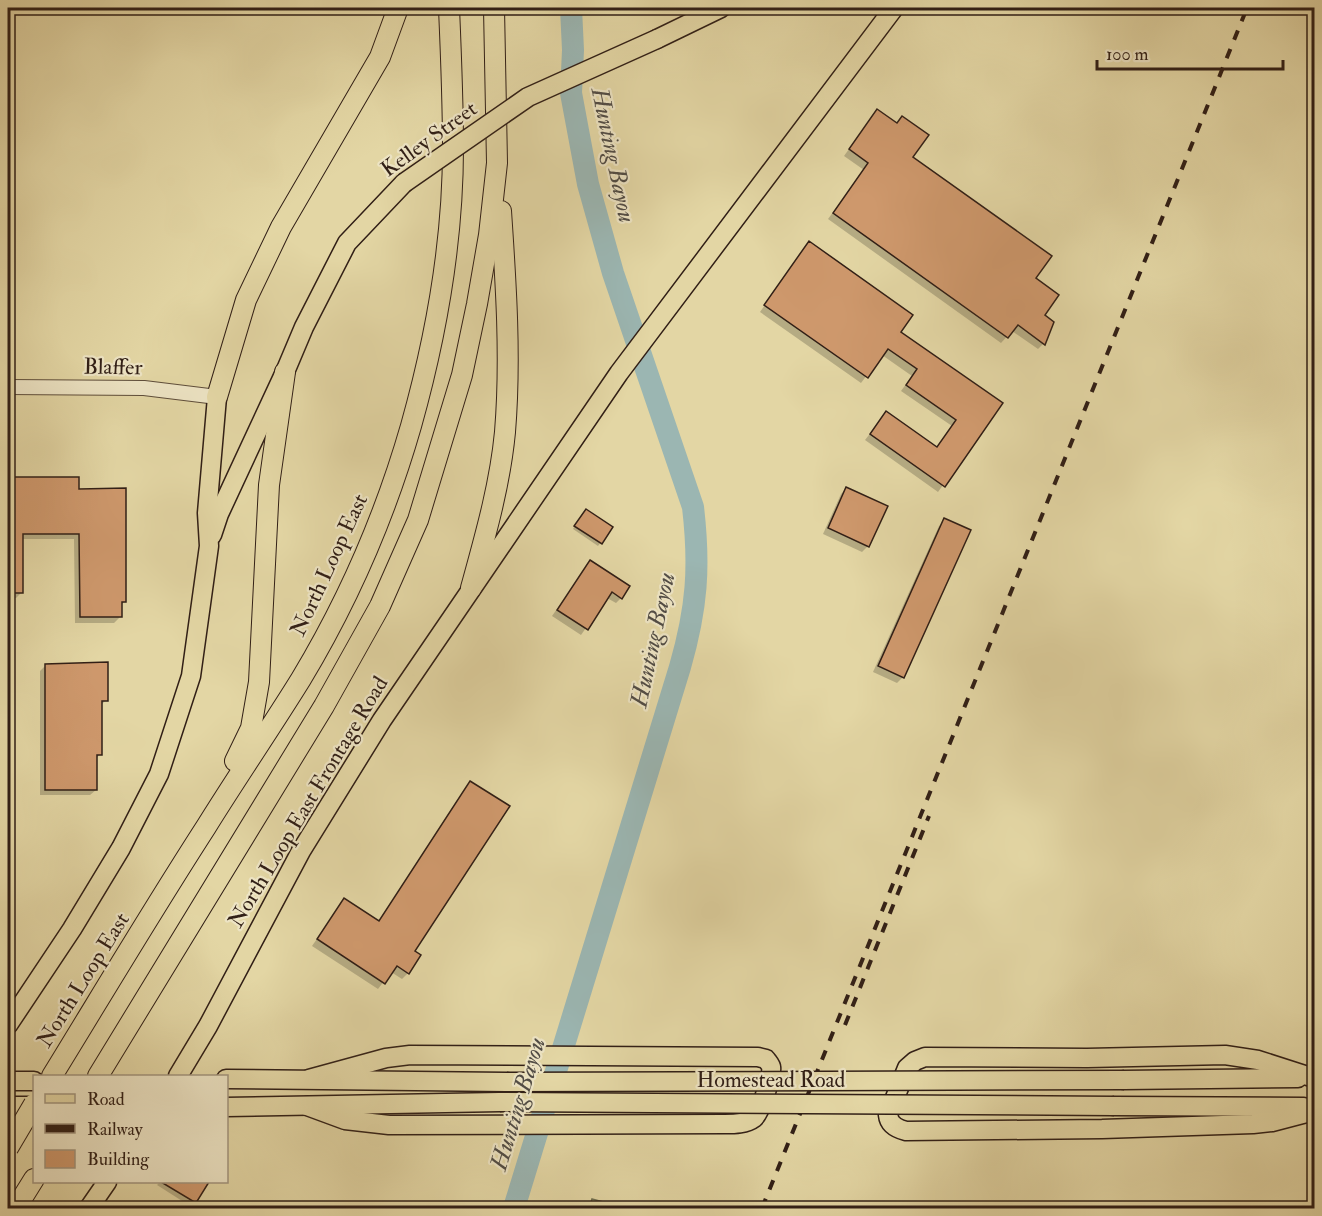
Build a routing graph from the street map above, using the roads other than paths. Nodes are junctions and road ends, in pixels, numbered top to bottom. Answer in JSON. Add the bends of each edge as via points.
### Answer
{"nodes":[{"id":1,"x":398,"y":8,"type":"edge"},
{"id":2,"x":449,"y":8,"type":"edge"},
{"id":3,"x":494,"y":8,"type":"edge"},
{"id":4,"x":721,"y":8,"type":"edge"},
{"id":5,"x":894,"y":8,"type":"edge"},
{"id":6,"x":497,"y":163,"type":"junction"},
{"id":7,"x":285,"y":372,"type":"junction"},
{"id":8,"x":8,"y":387,"type":"edge"},
{"id":9,"x":217,"y":397,"type":"junction"},
{"id":10,"x":209,"y":546,"type":"junction"},
{"id":11,"x":471,"y":588,"type":"junction"},
{"id":12,"x":204,"y":829,"type":"junction"},
{"id":13,"x":8,"y":1025,"type":"edge"},
{"id":14,"x":53,"y":1075,"type":"edge"},
{"id":15,"x":99,"y":1075,"type":"edge"},
{"id":16,"x":179,"y":1075,"type":"edge"},
{"id":17,"x":1314,"y":1078,"type":"edge"},
{"id":18,"x":228,"y":1079,"type":"edge"},
{"id":19,"x":309,"y":1079,"type":"junction"},
{"id":20,"x":8,"y":1081,"type":"edge"},
{"id":21,"x":33,"y":1081,"type":"edge"},
{"id":22,"x":33,"y":1105,"type":"edge"},
{"id":23,"x":8,"y":1106,"type":"edge"},
{"id":24,"x":307,"y":1106,"type":"junction"},
{"id":25,"x":33,"y":1107,"type":"edge"},
{"id":26,"x":228,"y":1107,"type":"edge"},
{"id":27,"x":1314,"y":1109,"type":"edge"},
{"id":28,"x":8,"y":1148,"type":"edge"},
{"id":29,"x":33,"y":1181,"type":"edge"},
{"id":30,"x":106,"y":1183,"type":"edge"},
{"id":31,"x":16,"y":1209,"type":"edge"},
{"id":32,"x":89,"y":1209,"type":"edge"}],
"edges":[{"from":1,"to":9,"type":"highway","via":[[381,57],[281,227],[246,300]]},
{"from":2,"to":12,"type":"highway","name":"North Loop East","via":[[453,150],[448,228],[438,302],[410,427],[382,512],[346,594],[302,676]]},
{"from":3,"to":6,"type":"highway"},
{"from":4,"to":7,"type":"main road","name":"Kelley Street","bridge":true,"via":[[528,97],[404,183],[347,243]]},
{"from":5,"to":11,"type":"main road","via":[[619,373]]},
{"from":6,"to":11,"type":"highway","via":[[508,371],[505,434],[495,496]]},
{"from":6,"to":15,"type":"highway","via":[[471,334],[418,520],[380,606],[324,706]]},
{"from":7,"to":10,"type":"main road","name":"Kelley Street","via":[[219,514]]},
{"from":7,"to":12,"type":"highway","via":[[269,485],[259,682],[251,728]]},
{"from":8,"to":9,"type":"street","name":"Blaffer","via":[[144,388]]},
{"from":9,"to":10,"type":"main road","via":[[207,513]]},
{"from":10,"to":13,"type":"main road","via":[[191,676],[159,774],[121,848]]},
{"from":11,"to":16,"type":"main road","name":"North Loop East Frontage Road","via":[[381,720],[301,851]]},
{"from":12,"to":14,"type":"highway","name":"North Loop East"},
{"from":17,"to":19,"type":"main road","name":"Homestead Road","bridge":true,"via":[[507,1082]]},
{"from":17,"to":27,"type":"main road","via":[[1258,1059],[1225,1055],[925,1057],[908,1068],[888,1120],[906,1131],[1079,1129],[1253,1124]]},
{"from":18,"to":19,"type":"main road","name":"Homestead Road"},
{"from":19,"to":24,"type":"main road","via":[[410,1055],[758,1057],[766,1059],[772,1074],[760,1109],[754,1118],[742,1123],[389,1125],[345,1120]]},
{"from":20,"to":21,"type":"main road"},
{"from":22,"to":23,"type":"main road"},
{"from":24,"to":26,"type":"main road","name":"Homestead Road"},
{"from":24,"to":27,"type":"main road","name":"Homestead Road","bridge":true,"via":[[500,1102]]},
{"from":25,"to":28,"type":"highway","bridge":true},
{"from":29,"to":31,"type":"highway"},
{"from":30,"to":32,"type":"main road"}]}
